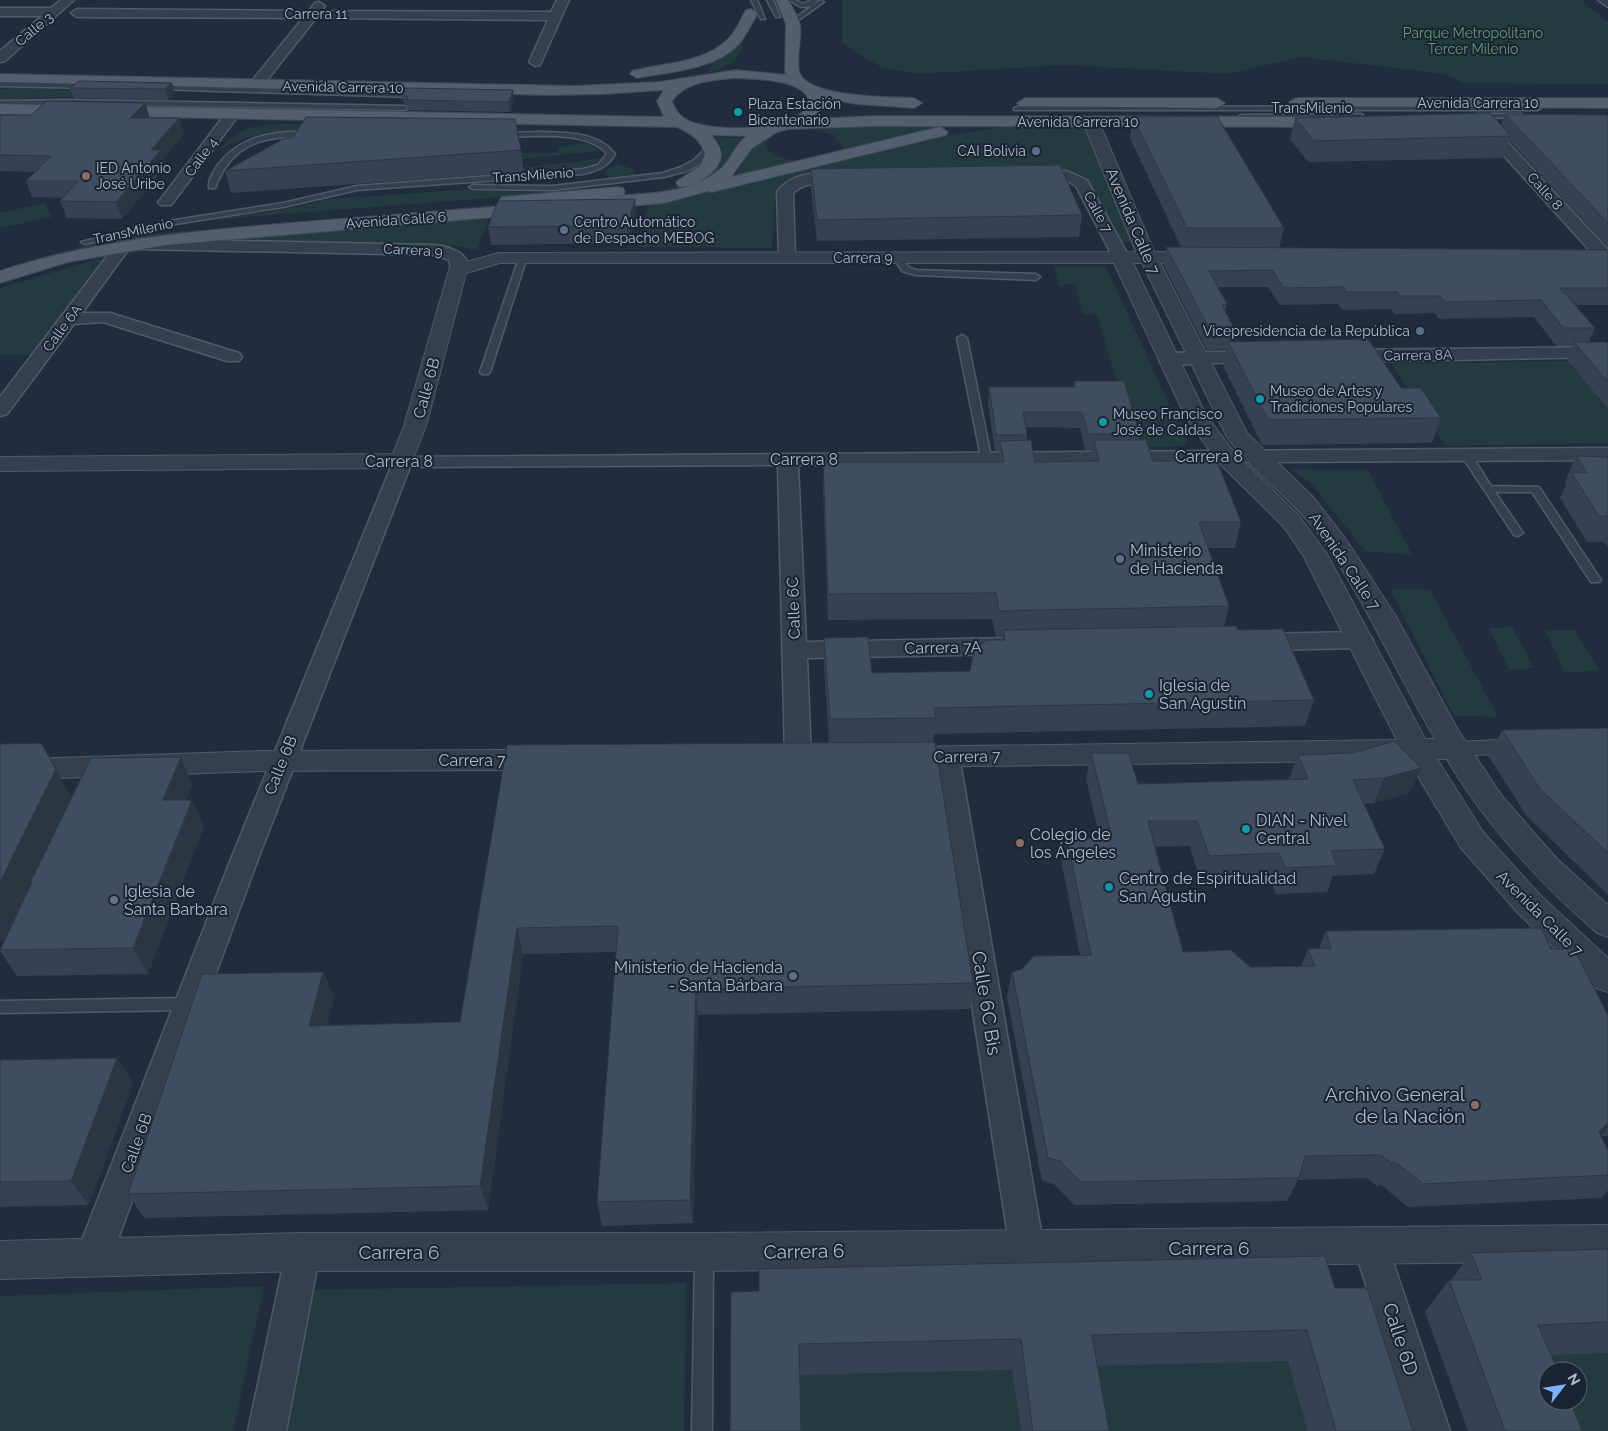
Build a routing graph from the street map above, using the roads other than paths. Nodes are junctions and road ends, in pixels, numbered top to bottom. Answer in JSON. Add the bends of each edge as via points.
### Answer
{"nodes":[{"id":1,"x":68,"y":0,"type":"edge"},
{"id":2,"x":324,"y":0,"type":"edge"},
{"id":3,"x":562,"y":0,"type":"edge"},
{"id":4,"x":770,"y":0,"type":"edge"},
{"id":5,"x":782,"y":0,"type":"edge"},
{"id":6,"x":792,"y":0,"type":"edge"},
{"id":7,"x":814,"y":0,"type":"edge"},
{"id":8,"x":1604,"y":0,"type":"edge"},
{"id":9,"x":821,"y":2,"type":"dead end"},
{"id":10,"x":1608,"y":3,"type":"edge"},
{"id":11,"x":753,"y":8,"type":"edge"},
{"id":12,"x":0,"y":12,"type":"edge"},
{"id":13,"x":54,"y":12,"type":"junction"},
{"id":14,"x":77,"y":13,"type":"dead end"},
{"id":15,"x":313,"y":14,"type":"junction"},
{"id":16,"x":555,"y":16,"type":"junction"},
{"id":17,"x":778,"y":16,"type":"dead end"},
{"id":18,"x":793,"y":22,"type":"junction"},
{"id":19,"x":753,"y":36,"type":"dead end"},
{"id":20,"x":0,"y":45,"type":"edge"},
{"id":21,"x":14,"y":45,"type":"junction"},
{"id":22,"x":0,"y":58,"type":"edge"},
{"id":23,"x":746,"y":58,"type":"dead end"},
{"id":24,"x":535,"y":62,"type":"dead end"},
{"id":25,"x":708,"y":77,"type":"junction"},
{"id":26,"x":0,"y":78,"type":"edge"},
{"id":27,"x":687,"y":83,"type":"junction"},
{"id":28,"x":0,"y":86,"type":"edge"},
{"id":29,"x":255,"y":86,"type":"junction"},
{"id":30,"x":378,"y":88,"type":"junction"},
{"id":31,"x":805,"y":88,"type":"junction"},
{"id":32,"x":412,"y":95,"type":"edge"},
{"id":33,"x":0,"y":103,"type":"edge"},
{"id":34,"x":925,"y":103,"type":"dead end"},
{"id":35,"x":1608,"y":103,"type":"edge"},
{"id":36,"x":1009,"y":106,"type":"joint"},
{"id":37,"x":0,"y":108,"type":"edge"},
{"id":38,"x":405,"y":108,"type":"edge"},
{"id":39,"x":1608,"y":108,"type":"edge"},
{"id":40,"x":234,"y":112,"type":"junction"},
{"id":41,"x":1021,"y":117,"type":"dead end"},
{"id":42,"x":1538,"y":120,"type":"joint"},
{"id":43,"x":1001,"y":121,"type":"junction"},
{"id":44,"x":1091,"y":122,"type":"junction"},
{"id":45,"x":1482,"y":122,"type":"junction"},
{"id":46,"x":684,"y":124,"type":"junction"},
{"id":47,"x":789,"y":125,"type":"junction"},
{"id":48,"x":771,"y":130,"type":"junction"},
{"id":49,"x":316,"y":134,"type":"edge"},
{"id":50,"x":490,"y":135,"type":"edge"},
{"id":51,"x":713,"y":146,"type":"junction"},
{"id":52,"x":1012,"y":175,"type":"edge"},
{"id":53,"x":864,"y":177,"type":"edge"},
{"id":54,"x":212,"y":186,"type":"dead end"},
{"id":55,"x":473,"y":186,"type":"dead end"},
{"id":56,"x":685,"y":193,"type":"junction"},
{"id":57,"x":166,"y":202,"type":"dead end"},
{"id":58,"x":85,"y":242,"type":"junction"},
{"id":59,"x":128,"y":244,"type":"junction"},
{"id":60,"x":523,"y":257,"type":"junction"},
{"id":61,"x":1121,"y":257,"type":"junction"},
{"id":62,"x":1222,"y":257,"type":"edge"},
{"id":63,"x":787,"y":258,"type":"junction"},
{"id":64,"x":898,"y":258,"type":"junction"},
{"id":65,"x":1148,"y":259,"type":"junction"},
{"id":66,"x":1588,"y":260,"type":"edge"},
{"id":67,"x":1608,"y":260,"type":"edge"},
{"id":68,"x":0,"y":265,"type":"edge"},
{"id":69,"x":458,"y":270,"type":"junction"},
{"id":70,"x":0,"y":277,"type":"edge"},
{"id":71,"x":1036,"y":277,"type":"dead end"},
{"id":72,"x":68,"y":319,"type":"junction"},
{"id":73,"x":962,"y":338,"type":"dead end"},
{"id":74,"x":1608,"y":352,"type":"edge"},
{"id":75,"x":1332,"y":356,"type":"edge"},
{"id":76,"x":233,"y":357,"type":"dead end"},
{"id":77,"x":1273,"y":357,"type":"edge"},
{"id":78,"x":1196,"y":358,"type":"junction"},
{"id":79,"x":1168,"y":359,"type":"junction"},
{"id":80,"x":485,"y":372,"type":"dead end"},
{"id":81,"x":0,"y":410,"type":"edge"},
{"id":82,"x":1608,"y":454,"type":"edge"},
{"id":83,"x":1466,"y":455,"type":"junction"},
{"id":84,"x":1225,"y":456,"type":"junction"},
{"id":85,"x":1255,"y":456,"type":"junction"},
{"id":86,"x":986,"y":457,"type":"junction"},
{"id":87,"x":788,"y":459,"type":"junction"},
{"id":88,"x":402,"y":461,"type":"junction"},
{"id":89,"x":0,"y":464,"type":"edge"},
{"id":90,"x":1488,"y":489,"type":"junction"},
{"id":91,"x":1518,"y":533,"type":"dead end"},
{"id":92,"x":1595,"y":580,"type":"dead end"},
{"id":93,"x":1361,"y":640,"type":"junction"},
{"id":94,"x":1228,"y":642,"type":"edge"},
{"id":95,"x":1031,"y":646,"type":"edge"},
{"id":96,"x":794,"y":650,"type":"junction"},
{"id":97,"x":1540,"y":746,"type":"edge"},
{"id":98,"x":1416,"y":749,"type":"junction"},
{"id":99,"x":1455,"y":749,"type":"junction"},
{"id":100,"x":946,"y":756,"type":"junction"},
{"id":101,"x":877,"y":757,"type":"edge"},
{"id":102,"x":787,"y":758,"type":"joint"},
{"id":103,"x":828,"y":758,"type":"edge"},
{"id":104,"x":564,"y":760,"type":"edge"},
{"id":105,"x":281,"y":761,"type":"junction"},
{"id":106,"x":0,"y":770,"type":"edge"},
{"id":107,"x":1608,"y":924,"type":"edge"},
{"id":108,"x":1608,"y":978,"type":"edge"},
{"id":109,"x":187,"y":1004,"type":"junction"},
{"id":110,"x":0,"y":1007,"type":"edge"},
{"id":111,"x":1608,"y":1243,"type":"edge"},
{"id":112,"x":1371,"y":1247,"type":"junction"},
{"id":113,"x":1027,"y":1249,"type":"junction"},
{"id":114,"x":303,"y":1252,"type":"junction"},
{"id":115,"x":704,"y":1252,"type":"junction"},
{"id":116,"x":93,"y":1258,"type":"junction"},
{"id":117,"x":0,"y":1260,"type":"edge"},
{"id":118,"x":267,"y":1431,"type":"edge"},
{"id":119,"x":702,"y":1431,"type":"edge"},
{"id":120,"x":1431,"y":1431,"type":"edge"}],
"edges":[{"from":1,"to":13,"type":"street","name":"Calle 3"},
{"from":2,"to":15,"type":"street"},
{"from":3,"to":16,"type":"street"},
{"from":4,"to":17,"type":"lane"},
{"from":5,"to":18,"type":"main road"},
{"from":6,"to":7,"type":"lane","via":[[805,6]]},
{"from":8,"to":10,"type":"street"},
{"from":9,"to":18,"type":"lane"},
{"from":11,"to":19,"type":"main road"},
{"from":11,"to":30,"type":"main road","via":[[733,41],[721,51],[616,79],[584,83],[450,81]]},
{"from":12,"to":13,"type":"street"},
{"from":13,"to":21,"type":"street","name":"Calle 3"},
{"from":14,"to":15,"type":"street","name":"Carrera 11"},
{"from":15,"to":16,"type":"street","name":"Carrera 11"},
{"from":15,"to":29,"type":"street"},
{"from":16,"to":24,"type":"street"},
{"from":18,"to":31,"type":"main road","via":[[792,72]]},
{"from":20,"to":21,"type":"street"},
{"from":21,"to":22,"type":"street","name":"Calle 3"},
{"from":23,"to":25,"type":"main road"},
{"from":25,"to":27,"type":"main road"},
{"from":25,"to":31,"type":"main road","via":[[764,75]]},
{"from":26,"to":29,"type":"main road","name":"Avenida Carrera 10"},
{"from":27,"to":30,"type":"main road","name":"Avenida Carrera 10","via":[[610,90]]},
{"from":27,"to":46,"type":"main road","via":[[675,88],[664,101],[664,109],[670,116]]},
{"from":28,"to":32,"type":"lane"},
{"from":29,"to":30,"type":"main road","name":"Avenida Carrera 10"},
{"from":31,"to":34,"type":"main road","via":[[858,100]]},
{"from":31,"to":47,"type":"main road","via":[[815,96],[815,109]]},
{"from":33,"to":38,"type":"lane"},
{"from":35,"to":36,"type":"main road","name":"Avenida Carrera 10"},
{"from":36,"to":39,"type":"lane","name":"TransMilenio"},
{"from":37,"to":40,"type":"main road","name":"Avenida Carrera 10"},
{"from":40,"to":46,"type":"main road","name":"Avenida Carrera 10"},
{"from":40,"to":57,"type":"street","name":"Calle 4"},
{"from":41,"to":42,"type":"lane","name":"TransMilenio"},
{"from":42,"to":45,"type":"main road","name":"Avenida Carrera 10"},
{"from":43,"to":44,"type":"main road","name":"Avenida Carrera 10"},
{"from":43,"to":47,"type":"main road","name":"Avenida Carrera 10","via":[[843,121]]},
{"from":43,"to":56,"type":"main road","via":[[922,136]]},
{"from":44,"to":45,"type":"main road","name":"Avenida Carrera 10"},
{"from":44,"to":65,"type":"street","name":"Avenida Calle 7"},
{"from":45,"to":67,"type":"street","name":"Calle 8"},
{"from":46,"to":48,"type":"main road","name":"Avenida Carrera 10","via":[[718,132]]},
{"from":46,"to":51,"type":"main road","via":[[702,134]]},
{"from":47,"to":48,"type":"main road"},
{"from":48,"to":56,"type":"main road","name":"Avenida Calle 6","via":[[745,146],[723,176]]},
{"from":49,"to":54,"type":"lane","via":[[275,135],[243,145],[229,155],[214,176]]},
{"from":50,"to":58,"type":"lane","name":"TransMilenio","via":[[581,137],[599,141],[609,148],[611,154],[603,164],[572,174],[357,188]]},
{"from":51,"to":55,"type":"lane","name":"TransMilenio","via":[[698,162],[656,176],[553,188]]},
{"from":51,"to":58,"type":"main road","name":"Avenida Calle 6","via":[[712,162],[704,171],[680,183],[657,188],[193,226]]},
{"from":52,"to":61,"type":"street","name":"Calle 7","via":[[1067,175],[1082,183]]},
{"from":53,"to":63,"type":"street","via":[[824,177],[788,187],[785,192]]},
{"from":56,"to":59,"type":"main road","name":"Avenida Calle 6","via":[[650,200]]},
{"from":58,"to":68,"type":"main road","name":"Avenida Calle 6"},
{"from":59,"to":69,"type":"street","name":"Carrera 9","via":[[435,250],[452,253],[457,258]]},
{"from":59,"to":70,"type":"main road","name":"Avenida Calle 6","via":[[48,262]]},
{"from":59,"to":72,"type":"street","name":"Calle 6A"},
{"from":60,"to":63,"type":"street","name":"Carrera 9"},
{"from":60,"to":69,"type":"street","name":"Carrera 9","via":[[485,260]]},
{"from":60,"to":80,"type":"lane"},
{"from":61,"to":64,"type":"street","name":"Carrera 9"},
{"from":61,"to":65,"type":"street","name":"Carrera 9"},
{"from":61,"to":79,"type":"street","name":"Avenida Calle 7"},
{"from":62,"to":65,"type":"street","name":"Carrera 9"},
{"from":63,"to":64,"type":"street","name":"Carrera 9"},
{"from":64,"to":71,"type":"lane","via":[[905,269],[915,272]]},
{"from":65,"to":78,"type":"street","name":"Avenida Calle 7"},
{"from":66,"to":67,"type":"street"},
{"from":69,"to":88,"type":"street","name":"Calle 6B","via":[[415,426]]},
{"from":72,"to":76,"type":"street","via":[[104,317]]},
{"from":72,"to":81,"type":"street","name":"Calle 6A"},
{"from":73,"to":86,"type":"lane"},
{"from":74,"to":75,"type":"street","name":"Carrera 8A"},
{"from":77,"to":78,"type":"street"},
{"from":78,"to":79,"type":"street"},
{"from":78,"to":85,"type":"street","name":"Avenida Calle 7","via":[[1232,428]]},
{"from":79,"to":84,"type":"street","name":"Avenida Calle 7","via":[[1196,416]]},
{"from":82,"to":83,"type":"street","name":"Carrera 8"},
{"from":83,"to":85,"type":"street","name":"Carrera 8"},
{"from":83,"to":90,"type":"lane"},
{"from":84,"to":85,"type":"street","name":"Carrera 8"},
{"from":84,"to":86,"type":"street","name":"Carrera 8"},
{"from":84,"to":93,"type":"street","name":"Avenida Calle 7","via":[[1304,537]]},
{"from":85,"to":99,"type":"street","name":"Avenida Calle 7","via":[[1305,502],[1341,550],[1368,591]]},
{"from":86,"to":87,"type":"street","name":"Carrera 8"},
{"from":87,"to":88,"type":"street","name":"Carrera 8"},
{"from":87,"to":96,"type":"street","name":"Calle 6C"},
{"from":88,"to":89,"type":"street","name":"Carrera 8"},
{"from":88,"to":105,"type":"street","name":"Calle 6B"},
{"from":90,"to":91,"type":"lane"},
{"from":90,"to":92,"type":"lane","via":[[1535,489]]},
{"from":93,"to":94,"type":"street"},
{"from":93,"to":98,"type":"street","name":"Avenida Calle 7"},
{"from":95,"to":96,"type":"street","name":"Carrera 7A"},
{"from":96,"to":102,"type":"street","name":"Calle 6C"},
{"from":97,"to":99,"type":"street"},
{"from":98,"to":99,"type":"street","name":"Carrera 7"},
{"from":98,"to":100,"type":"street","name":"Carrera 7"},
{"from":98,"to":108,"type":"street","name":"Avenida Calle 7","via":[[1472,840],[1498,872],[1567,942]]},
{"from":99,"to":107,"type":"street","name":"Avenida Calle 7","via":[[1498,813],[1576,897]]},
{"from":100,"to":101,"type":"street","name":"Carrera 7"},
{"from":100,"to":113,"type":"street","name":"Calle 6C Bis"},
{"from":102,"to":103,"type":"street"},
{"from":104,"to":105,"type":"street","name":"Carrera 7"},
{"from":105,"to":106,"type":"street","name":"Carrera 7","via":[[102,772]]},
{"from":105,"to":109,"type":"street","name":"Calle 6B"},
{"from":109,"to":110,"type":"lane"},
{"from":109,"to":116,"type":"street","name":"Calle 6B"},
{"from":111,"to":112,"type":"street","name":"Carrera 6"},
{"from":112,"to":113,"type":"street","name":"Carrera 6"},
{"from":112,"to":120,"type":"street","name":"Calle 6D"},
{"from":113,"to":115,"type":"street","name":"Carrera 6"},
{"from":114,"to":115,"type":"street","name":"Carrera 6"},
{"from":114,"to":116,"type":"street","name":"Carrera 6"},
{"from":114,"to":118,"type":"street"},
{"from":115,"to":119,"type":"lane"},
{"from":116,"to":117,"type":"street","name":"Carrera 6"}]}
